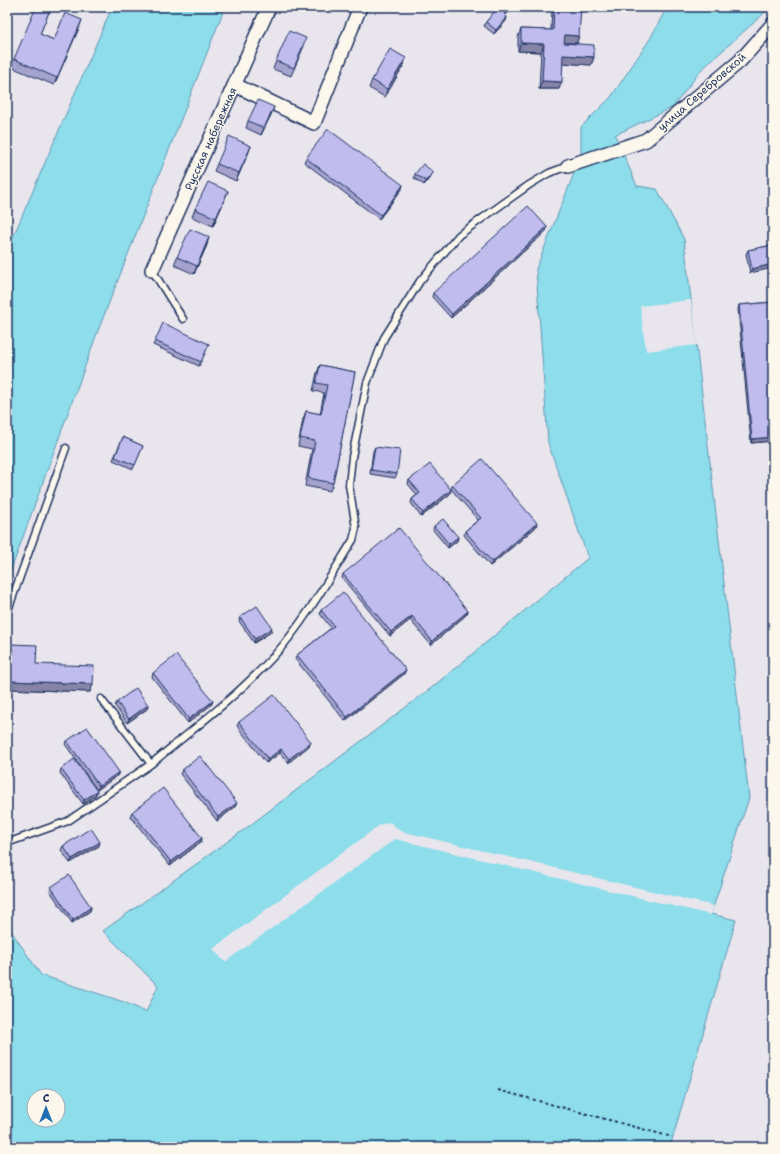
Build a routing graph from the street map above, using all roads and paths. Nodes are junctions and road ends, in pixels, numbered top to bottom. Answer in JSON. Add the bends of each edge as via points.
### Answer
{"nodes":[{"id":1,"x":269,"y":7,"type":"edge"},
{"id":2,"x":360,"y":7,"type":"edge"},
{"id":3,"x":773,"y":24,"type":"edge"},
{"id":4,"x":235,"y":85,"type":"junction"},
{"id":5,"x":568,"y":166,"type":"joint"},
{"id":6,"x":152,"y":270,"type":"joint"},
{"id":7,"x":183,"y":319,"type":"dead end"},
{"id":8,"x":66,"y":448,"type":"dead end"},
{"id":9,"x":7,"y":613,"type":"edge"},
{"id":10,"x":101,"y":699,"type":"dead end"},
{"id":11,"x":151,"y":764,"type":"junction"},
{"id":12,"x":7,"y":843,"type":"edge"},
{"id":13,"x":498,"y":1090,"type":"dead end"},
{"id":14,"x":672,"y":1137,"type":"dead end"}],
"edges":[{"from":1,"to":4,"type":"street","name":"Русская набережная"},
{"from":2,"to":4,"type":"street","via":[[314,124]]},
{"from":3,"to":5,"type":"street","name":"улица Серебровской","via":[[740,61],[646,140]]},
{"from":4,"to":6,"type":"street","name":"Русская набережная"},
{"from":5,"to":11,"type":"lane","via":[[549,173],[517,193],[459,235],[420,281],[384,338],[367,383],[349,485],[356,528],[354,540],[291,635],[272,658],[233,695]]},
{"from":6,"to":7,"type":"lane"},
{"from":8,"to":9,"type":"lane"},
{"from":10,"to":11,"type":"lane"},
{"from":11,"to":12,"type":"lane","via":[[68,821]]},
{"from":13,"to":14,"type":"path"}]}
